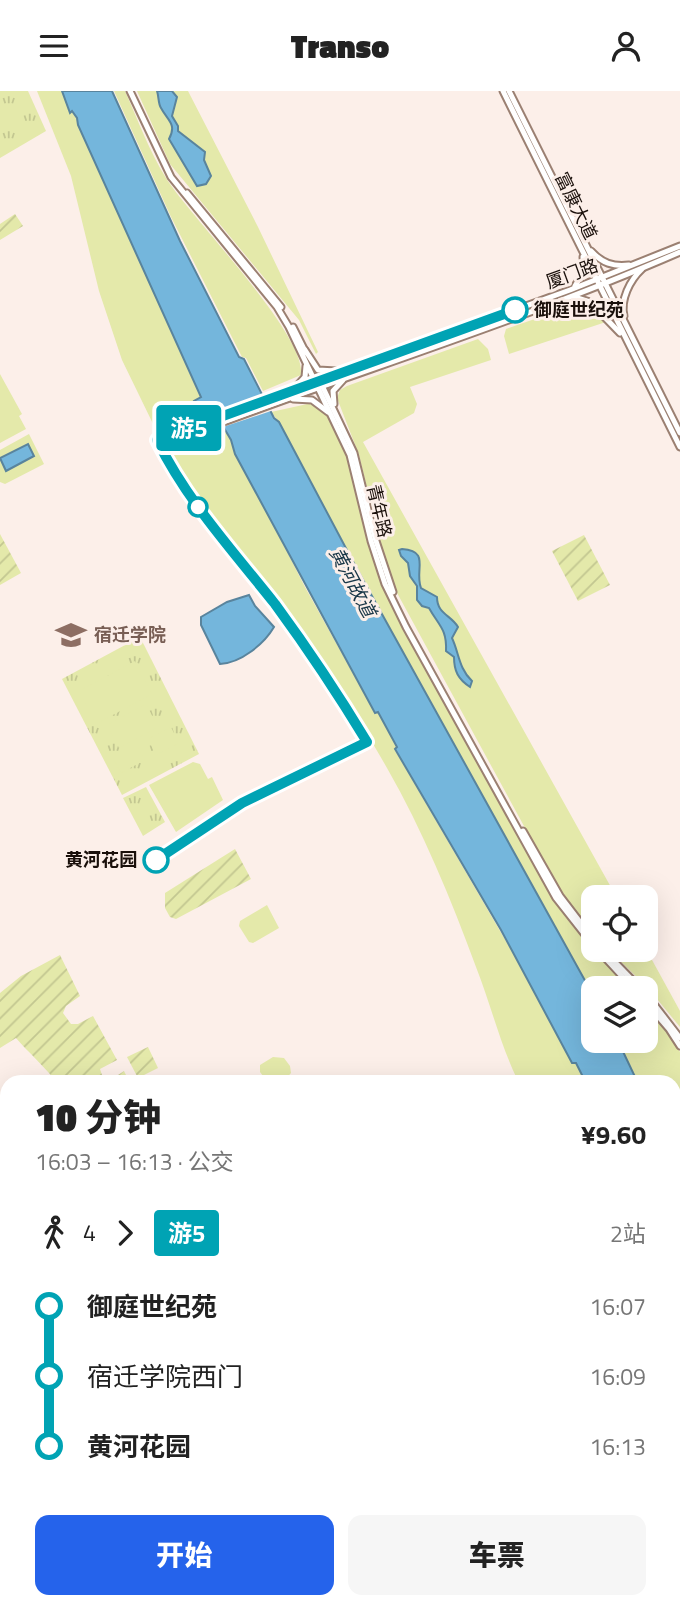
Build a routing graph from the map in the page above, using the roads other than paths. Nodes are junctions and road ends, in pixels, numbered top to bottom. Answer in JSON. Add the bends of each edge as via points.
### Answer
{"nodes":[{"id":1,"x":131,"y":91,"type":"edge"},
{"id":2,"x":503,"y":91,"type":"edge"},
{"id":3,"x":509,"y":91,"type":"edge"},
{"id":4,"x":583,"y":246,"type":"junction"},
{"id":5,"x":680,"y":246,"type":"edge"},
{"id":6,"x":680,"y":252,"type":"edge"},
{"id":7,"x":644,"y":264,"type":"junction"},
{"id":8,"x":601,"y":281,"type":"junction"},
{"id":9,"x":570,"y":293,"type":"junction"},
{"id":10,"x":299,"y":343,"type":"junction"},
{"id":11,"x":631,"y":343,"type":"junction"},
{"id":12,"x":351,"y":372,"type":"junction"},
{"id":13,"x":319,"y":383,"type":"junction"},
{"id":14,"x":290,"y":391,"type":"junction"},
{"id":15,"x":279,"y":399,"type":"junction"},
{"id":16,"x":208,"y":424,"type":"junction"},
{"id":17,"x":341,"y":429,"type":"junction"},
{"id":18,"x":680,"y":433,"type":"edge"},
{"id":19,"x":157,"y":440,"type":"dead end"},
{"id":20,"x":160,"y":446,"type":"dead end"},
{"id":21,"x":680,"y":447,"type":"edge"},
{"id":22,"x":581,"y":923,"type":"edge"},
{"id":23,"x":581,"y":930,"type":"edge"},
{"id":24,"x":609,"y":962,"type":"edge"},
{"id":25,"x":615,"y":962,"type":"edge"},
{"id":26,"x":622,"y":976,"type":"edge"},
{"id":27,"x":628,"y":976,"type":"edge"},
{"id":28,"x":658,"y":1010,"type":"edge"},
{"id":29,"x":658,"y":1016,"type":"edge"},
{"id":30,"x":680,"y":1038,"type":"edge"},
{"id":31,"x":680,"y":1046,"type":"edge"}],
"edges":[{"from":1,"to":10,"type":"street","name":"青年路","via":[[171,177],[277,307]]},
{"from":2,"to":4,"type":"street","name":"富康大道"},
{"from":3,"to":4,"type":"street","name":"富康大道"},
{"from":4,"to":7,"type":"street","via":[[607,264]]},
{"from":4,"to":8,"type":"street","name":"富康大道"},
{"from":4,"to":9,"type":"street","via":[[584,271]]},
{"from":5,"to":7,"type":"street","name":"厦门路"},
{"from":6,"to":7,"type":"street","name":"厦门路"},
{"from":7,"to":8,"type":"street","name":"厦门路"},
{"from":7,"to":11,"type":"street","via":[[622,309]]},
{"from":8,"to":9,"type":"street","name":"厦门路"},
{"from":8,"to":11,"type":"street","name":"富康大道"},
{"from":9,"to":11,"type":"street","via":[[597,308]]},
{"from":9,"to":12,"type":"street","name":"厦门路"},
{"from":10,"to":12,"type":"street","via":[[318,370]]},
{"from":10,"to":13,"type":"street","name":"青年路"},
{"from":10,"to":14,"type":"street","via":[[307,372]]},
{"from":11,"to":18,"type":"street","name":"富康大道"},
{"from":11,"to":21,"type":"street","name":"富康大道"},
{"from":12,"to":13,"type":"street","name":"厦门路"},
{"from":12,"to":17,"type":"street","via":[[332,395]]},
{"from":13,"to":14,"type":"street","name":"厦门路"},
{"from":13,"to":15,"type":"street","name":"厦门路"},
{"from":13,"to":17,"type":"street","name":"青年路"},
{"from":14,"to":15,"type":"street","name":"厦门路"},
{"from":15,"to":16,"type":"street","name":"厦门路"},
{"from":15,"to":17,"type":"street","via":[[312,400],[326,409]]},
{"from":16,"to":19,"type":"street","name":"厦门路"},
{"from":16,"to":20,"type":"street","name":"厦门路"},
{"from":17,"to":22,"type":"street","name":"青年路","via":[[361,474],[388,579],[409,625],[560,896]]},
{"from":17,"to":23,"type":"street","name":"青年路","via":[[386,584],[406,627],[556,898]]},
{"from":24,"to":26,"type":"street"},
{"from":25,"to":27,"type":"street"},
{"from":28,"to":30,"type":"street"},
{"from":29,"to":31,"type":"street"}]}
